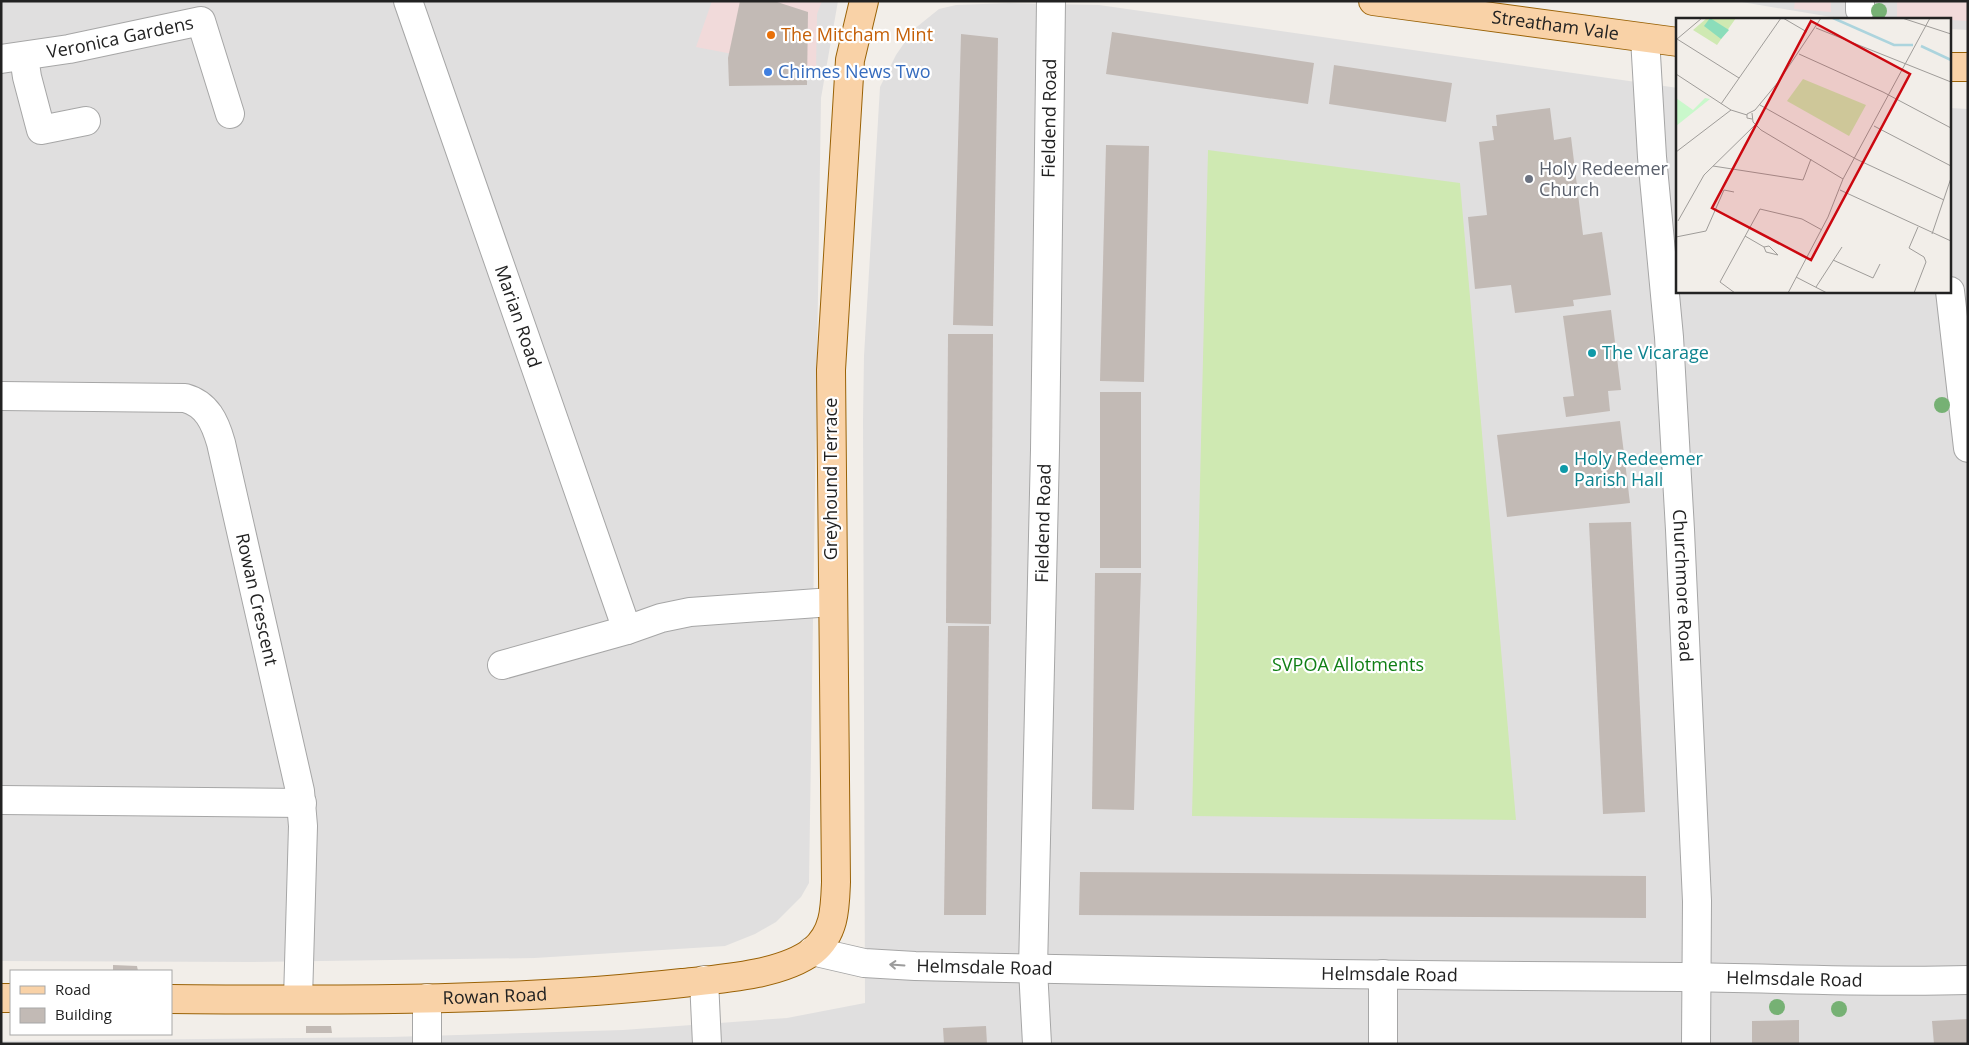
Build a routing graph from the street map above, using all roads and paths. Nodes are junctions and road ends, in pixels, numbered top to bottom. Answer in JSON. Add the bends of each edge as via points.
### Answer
{"nodes":[{"id":1,"x":408,"y":1,"type":"edge"},
{"id":2,"x":864,"y":1,"type":"edge"},
{"id":3,"x":1052,"y":1,"type":"edge"},
{"id":4,"x":1373,"y":1,"type":"edge"},
{"id":5,"x":1645,"y":38,"type":"junction"},
{"id":6,"x":1676,"y":42,"type":"edge"},
{"id":7,"x":13,"y":58,"type":"edge"},
{"id":8,"x":1952,"y":67,"type":"edge"},
{"id":9,"x":1968,"y":67,"type":"edge"},
{"id":10,"x":230,"y":114,"type":"dead end"},
{"id":11,"x":86,"y":121,"type":"dead end"},
{"id":12,"x":1950,"y":292,"type":"edge"},
{"id":13,"x":1,"y":396,"type":"edge"},
{"id":14,"x":1968,"y":448,"type":"edge"},
{"id":15,"x":832,"y":602,"type":"junction"},
{"id":16,"x":627,"y":630,"type":"junction"},
{"id":17,"x":502,"y":665,"type":"dead end"},
{"id":18,"x":1,"y":800,"type":"edge"},
{"id":19,"x":302,"y":803,"type":"junction"},
{"id":20,"x":812,"y":951,"type":"junction"},
{"id":21,"x":1033,"y":969,"type":"junction"},
{"id":22,"x":1384,"y":974,"type":"junction"},
{"id":23,"x":1696,"y":977,"type":"junction"},
{"id":24,"x":704,"y":980,"type":"junction"},
{"id":25,"x":1968,"y":980,"type":"edge"},
{"id":26,"x":427,"y":998,"type":"junction"},
{"id":27,"x":172,"y":999,"type":"edge"},
{"id":28,"x":298,"y":999,"type":"junction"},
{"id":29,"x":427,"y":1044,"type":"edge"},
{"id":30,"x":707,"y":1044,"type":"edge"},
{"id":31,"x":1037,"y":1044,"type":"edge"},
{"id":32,"x":1383,"y":1044,"type":"edge"},
{"id":33,"x":1696,"y":1044,"type":"edge"}],
"edges":[{"from":1,"to":16,"type":"street","name":"Marian Road"},
{"from":2,"to":15,"type":"main road","name":"Greyhound Terrace","via":[[850,60],[836,271],[831,389]]},
{"from":3,"to":21,"type":"street","name":"Fieldend Road"},
{"from":4,"to":5,"type":"main road","name":"Streatham Vale"},
{"from":5,"to":6,"type":"main road","name":"Streatham Vale"},
{"from":5,"to":23,"type":"street","name":"Churchmore Road","via":[[1679,510],[1697,901]]},
{"from":7,"to":10,"type":"street","name":"Veronica Gardens","via":[[201,20]]},
{"from":7,"to":11,"type":"street","via":[[27,77],[41,130]]},
{"from":8,"to":9,"type":"main road"},
{"from":12,"to":14,"type":"street"},
{"from":13,"to":19,"type":"street","name":"Rowan Crescent","via":[[173,397],[195,401],[209,414],[221,442]]},
{"from":15,"to":16,"type":"street","via":[[690,612]]},
{"from":15,"to":20,"type":"main road","name":"Greyhound Terrace","via":[[835,904],[830,929]]},
{"from":16,"to":17,"type":"street"},
{"from":18,"to":19,"type":"street"},
{"from":19,"to":28,"type":"street","name":"Rowan Crescent"},
{"from":21,"to":20,"type":"street","name":"Helmsdale Road","one_way":true,"via":[[864,962]]},
{"from":20,"to":24,"type":"main road","name":"Rowan Road","via":[[789,964]]},
{"from":21,"to":22,"type":"street","name":"Helmsdale Road"},
{"from":21,"to":31,"type":"street","name":"Fieldend Road"},
{"from":22,"to":23,"type":"street","name":"Helmsdale Road"},
{"from":22,"to":32,"type":"street"},
{"from":23,"to":25,"type":"street","name":"Helmsdale Road","via":[[1816,981]]},
{"from":23,"to":33,"type":"street","name":"Churchmore Road"},
{"from":24,"to":26,"type":"main road","name":"Rowan Road","via":[[579,992]]},
{"from":24,"to":30,"type":"street"},
{"from":26,"to":28,"type":"main road","name":"Rowan Road"},
{"from":26,"to":29,"type":"street"},
{"from":27,"to":28,"type":"main road","name":"Rowan Road"}]}
